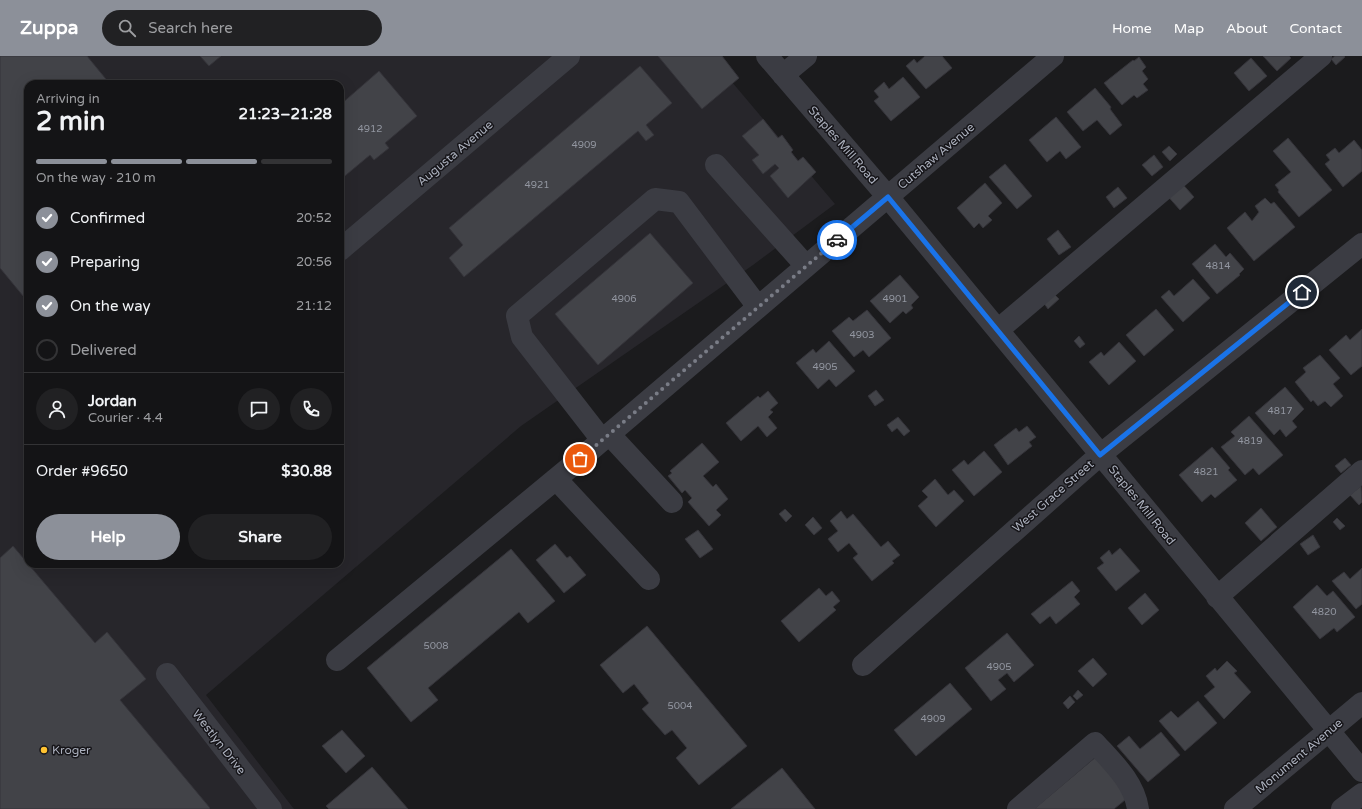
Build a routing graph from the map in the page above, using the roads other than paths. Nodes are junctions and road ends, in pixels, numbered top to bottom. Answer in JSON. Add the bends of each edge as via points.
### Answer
{"nodes":[{"id":1,"x":569,"y":56,"type":"edge"},
{"id":2,"x":767,"y":56,"type":"edge"},
{"id":3,"x":806,"y":56,"type":"edge"},
{"id":4,"x":1053,"y":56,"type":"edge"},
{"id":5,"x":1321,"y":56,"type":"edge"},
{"id":6,"x":783,"y":75,"type":"junction"},
{"id":7,"x":716,"y":165,"type":"dead end"},
{"id":8,"x":888,"y":197,"type":"junction"},
{"id":9,"x":1362,"y":244,"type":"edge"},
{"id":10,"x":344,"y":247,"type":"edge"},
{"id":11,"x":806,"y":266,"type":"junction"},
{"id":12,"x":758,"y":307,"type":"junction"},
{"id":13,"x":998,"y":330,"type":"junction"},
{"id":14,"x":606,"y":437,"type":"junction"},
{"id":15,"x":1100,"y":455,"type":"junction"},
{"id":16,"x":1362,"y":471,"type":"edge"},
{"id":17,"x":556,"y":479,"type":"junction"},
{"id":18,"x":672,"y":502,"type":"dead end"},
{"id":19,"x":649,"y":580,"type":"dead end"},
{"id":20,"x":1217,"y":597,"type":"junction"},
{"id":21,"x":337,"y":660,"type":"dead end"},
{"id":22,"x":863,"y":665,"type":"dead end"},
{"id":23,"x":167,"y":674,"type":"dead end"},
{"id":24,"x":1362,"y":703,"type":"edge"},
{"id":25,"x":1329,"y":731,"type":"junction"},
{"id":26,"x":1362,"y":771,"type":"edge"},
{"id":27,"x":1362,"y":794,"type":"edge"},
{"id":28,"x":271,"y":809,"type":"edge"},
{"id":29,"x":1018,"y":809,"type":"edge"},
{"id":30,"x":1138,"y":809,"type":"edge"},
{"id":31,"x":1235,"y":809,"type":"edge"},
{"id":32,"x":1342,"y":809,"type":"edge"}],
"edges":[{"from":1,"to":10,"type":"street","name":"Augusta Avenue"},
{"from":2,"to":6,"type":"street","name":"Staples Mill Road"},
{"from":3,"to":6,"type":"street"},
{"from":4,"to":8,"type":"street","name":"Cutshaw Avenue"},
{"from":5,"to":13,"type":"street"},
{"from":6,"to":8,"type":"street","name":"Staples Mill Road"},
{"from":7,"to":11,"type":"street"},
{"from":8,"to":11,"type":"street","name":"Cutshaw Avenue"},
{"from":8,"to":13,"type":"street","name":"Staples Mill Road"},
{"from":9,"to":15,"type":"street","name":"West Grace Street"},
{"from":11,"to":12,"type":"street","name":"Cutshaw Avenue"},
{"from":12,"to":14,"type":"street","name":"Cutshaw Avenue"},
{"from":12,"to":14,"type":"street","via":[[679,202],[655,199],[634,215],[517,316],[522,337]]},
{"from":13,"to":15,"type":"street","name":"Staples Mill Road"},
{"from":14,"to":17,"type":"street","name":"Cutshaw Avenue"},
{"from":14,"to":18,"type":"street"},
{"from":15,"to":20,"type":"street","name":"Staples Mill Road"},
{"from":15,"to":22,"type":"street","name":"West Grace Street"},
{"from":16,"to":20,"type":"street"},
{"from":17,"to":19,"type":"street"},
{"from":17,"to":21,"type":"street","name":"Cutshaw Avenue"},
{"from":20,"to":25,"type":"street","name":"Staples Mill Road"},
{"from":23,"to":28,"type":"street","name":"Westlyn Drive"},
{"from":24,"to":25,"type":"street","name":"Monument Avenue"},
{"from":25,"to":26,"type":"street","name":"Staples Mill Road"},
{"from":25,"to":31,"type":"street","name":"Monument Avenue"},
{"from":27,"to":32,"type":"street"},
{"from":29,"to":30,"type":"street","via":[[1095,743],[1119,769],[1135,796]]}]}
